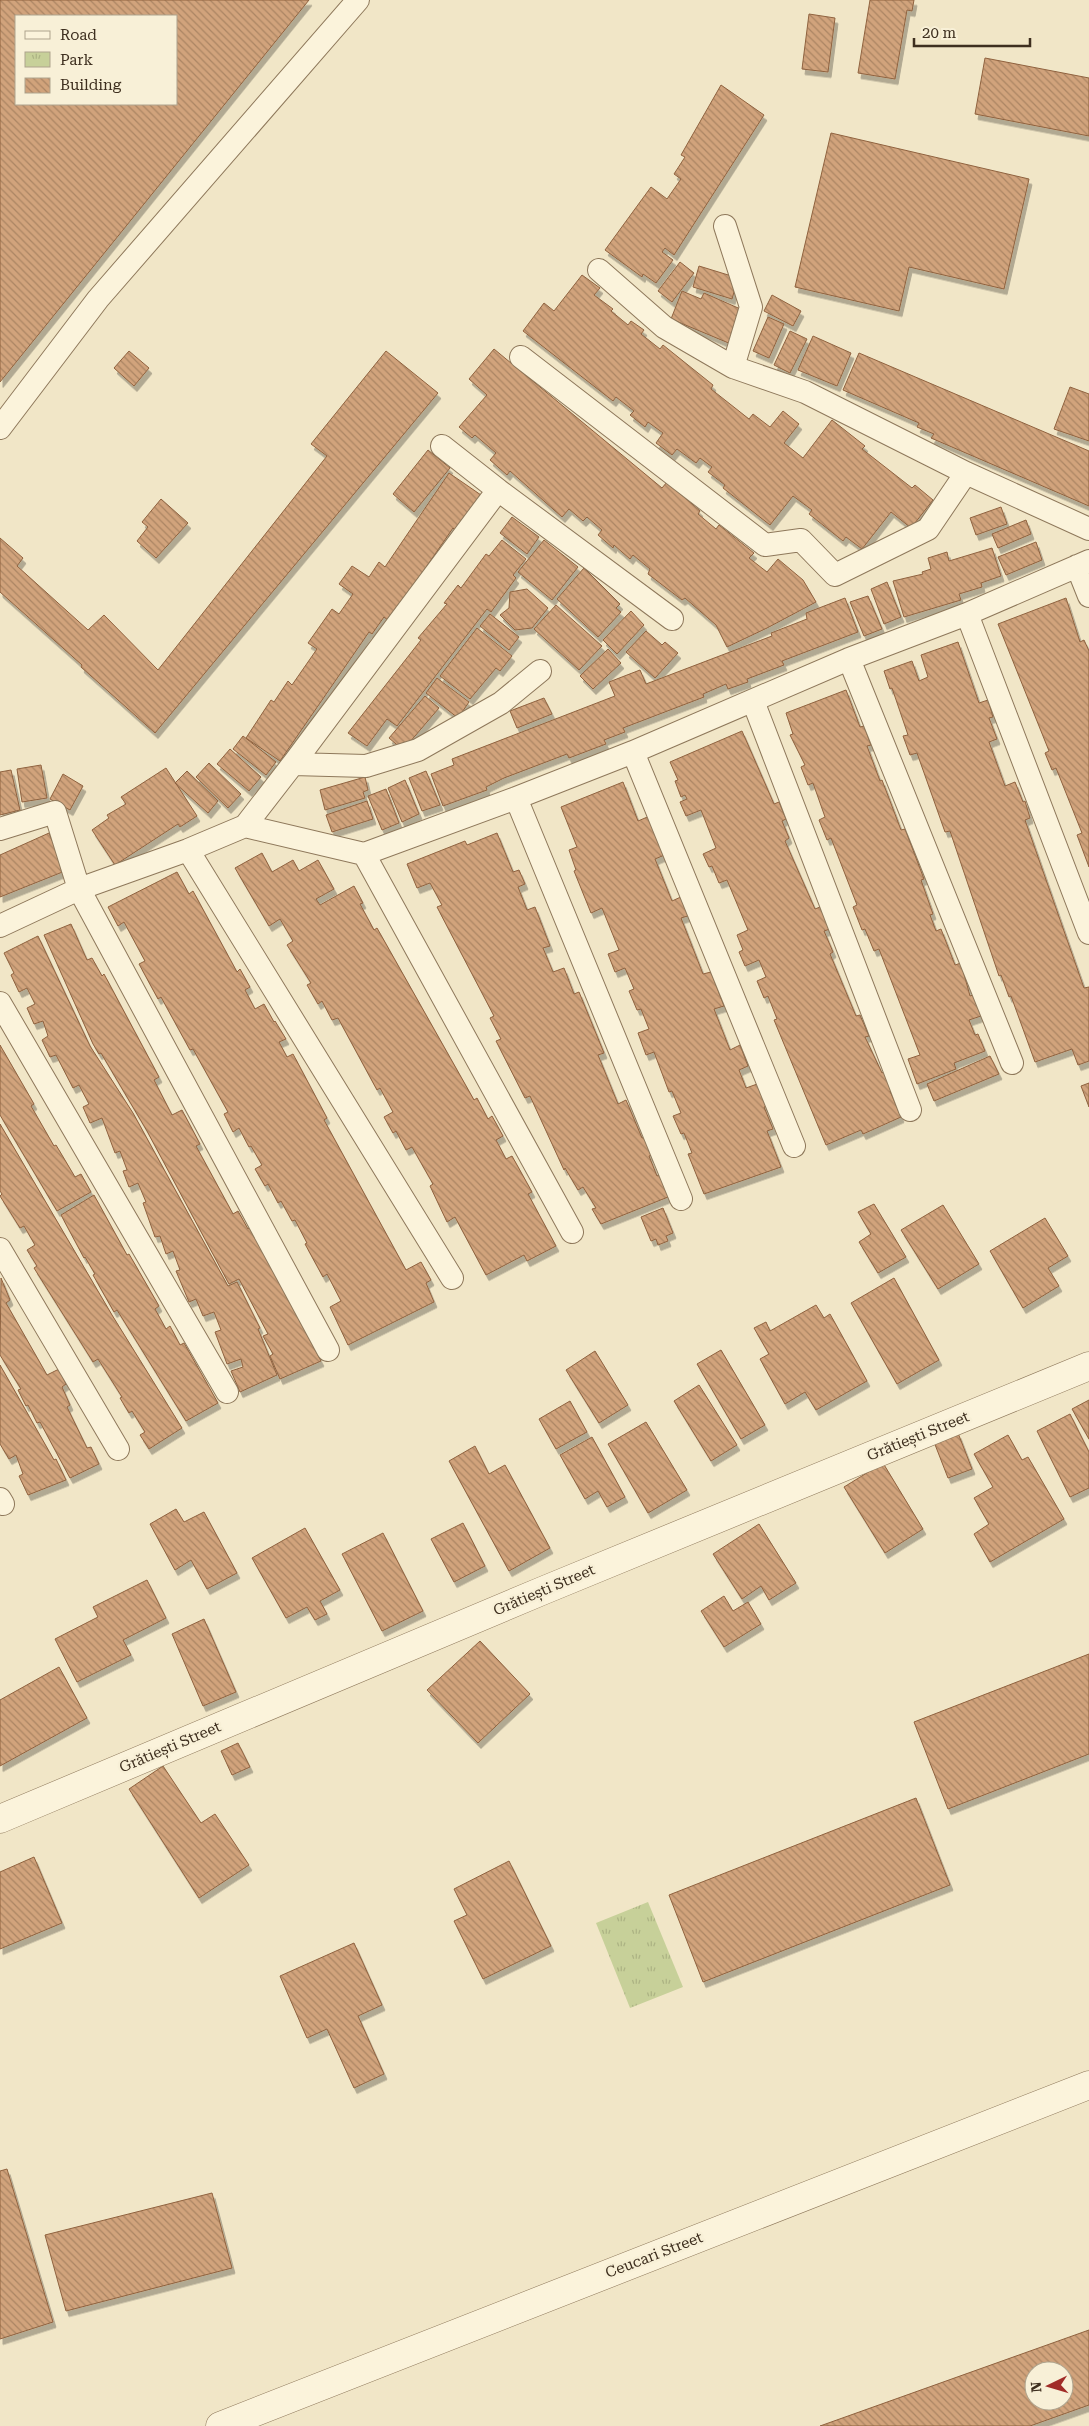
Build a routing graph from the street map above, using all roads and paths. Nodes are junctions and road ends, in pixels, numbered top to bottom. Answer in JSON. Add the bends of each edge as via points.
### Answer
{"nodes":[{"id":1,"x":358,"y":0,"type":"edge"},
{"id":2,"x":725,"y":226,"type":"dead end"},
{"id":3,"x":599,"y":270,"type":"dead end"},
{"id":4,"x":521,"y":356,"type":"dead end"},
{"id":5,"x":733,"y":367,"type":"junction"},
{"id":6,"x":0,"y":428,"type":"edge"},
{"id":7,"x":442,"y":446,"type":"dead end"},
{"id":8,"x":966,"y":473,"type":"junction"},
{"id":9,"x":498,"y":490,"type":"junction"},
{"id":10,"x":1089,"y":529,"type":"edge"},
{"id":11,"x":1083,"y":563,"type":"edge"},
{"id":12,"x":1089,"y":596,"type":"edge"},
{"id":13,"x":967,"y":614,"type":"junction"},
{"id":14,"x":672,"y":619,"type":"dead end"},
{"id":15,"x":849,"y":659,"type":"junction"},
{"id":16,"x":540,"y":671,"type":"dead end"},
{"id":17,"x":753,"y":701,"type":"junction"},
{"id":18,"x":633,"y":752,"type":"junction"},
{"id":19,"x":293,"y":764,"type":"junction"},
{"id":20,"x":516,"y":798,"type":"junction"},
{"id":21,"x":245,"y":826,"type":"junction"},
{"id":22,"x":0,"y":829,"type":"edge"},
{"id":23,"x":188,"y":850,"type":"junction"},
{"id":24,"x":364,"y":854,"type":"junction"},
{"id":25,"x":79,"y":889,"type":"junction"},
{"id":26,"x":0,"y":926,"type":"edge"},
{"id":27,"x":1089,"y":934,"type":"edge"},
{"id":28,"x":0,"y":1003,"type":"edge"},
{"id":29,"x":1012,"y":1063,"type":"dead end"},
{"id":30,"x":910,"y":1110,"type":"dead end"},
{"id":31,"x":794,"y":1146,"type":"dead end"},
{"id":32,"x":681,"y":1199,"type":"dead end"},
{"id":33,"x":572,"y":1232,"type":"dead end"},
{"id":34,"x":0,"y":1249,"type":"edge"},
{"id":35,"x":452,"y":1278,"type":"dead end"},
{"id":36,"x":328,"y":1350,"type":"dead end"},
{"id":37,"x":1089,"y":1366,"type":"edge"},
{"id":38,"x":227,"y":1392,"type":"dead end"},
{"id":39,"x":118,"y":1449,"type":"dead end"},
{"id":40,"x":0,"y":1819,"type":"edge"},
{"id":41,"x":1089,"y":2085,"type":"edge"},
{"id":42,"x":220,"y":2426,"type":"edge"}],
"edges":[{"from":1,"to":6,"type":"lane","via":[[98,299]]},
{"from":2,"to":5,"type":"lane","via":[[751,307]]},
{"from":3,"to":5,"type":"lane","via":[[664,327]]},
{"from":4,"to":8,"type":"lane","via":[[764,545],[801,540],[836,575],[928,529]]},
{"from":5,"to":8,"type":"lane","via":[[804,392]]},
{"from":7,"to":9,"type":"lane"},
{"from":8,"to":10,"type":"lane"},
{"from":9,"to":14,"type":"lane"},
{"from":9,"to":19,"type":"lane"},
{"from":11,"to":12,"type":"lane"},
{"from":11,"to":13,"type":"lane"},
{"from":13,"to":15,"type":"lane"},
{"from":13,"to":27,"type":"lane"},
{"from":15,"to":17,"type":"lane"},
{"from":15,"to":29,"type":"lane"},
{"from":16,"to":19,"type":"lane","via":[[501,703],[418,750],[366,766]]},
{"from":17,"to":18,"type":"lane"},
{"from":17,"to":30,"type":"lane"},
{"from":18,"to":20,"type":"lane"},
{"from":18,"to":31,"type":"lane"},
{"from":19,"to":21,"type":"lane"},
{"from":20,"to":24,"type":"lane"},
{"from":20,"to":32,"type":"lane"},
{"from":21,"to":23,"type":"lane"},
{"from":21,"to":24,"type":"lane"},
{"from":22,"to":25,"type":"lane","via":[[55,812]]},
{"from":23,"to":25,"type":"lane"},
{"from":23,"to":35,"type":"lane"},
{"from":24,"to":33,"type":"lane"},
{"from":25,"to":26,"type":"lane"},
{"from":25,"to":36,"type":"lane"},
{"from":28,"to":38,"type":"lane"},
{"from":34,"to":39,"type":"lane"},
{"from":37,"to":40,"type":"street","name":"Grătiești Street"},
{"from":41,"to":42,"type":"street","name":"Ceucari Street"}]}
